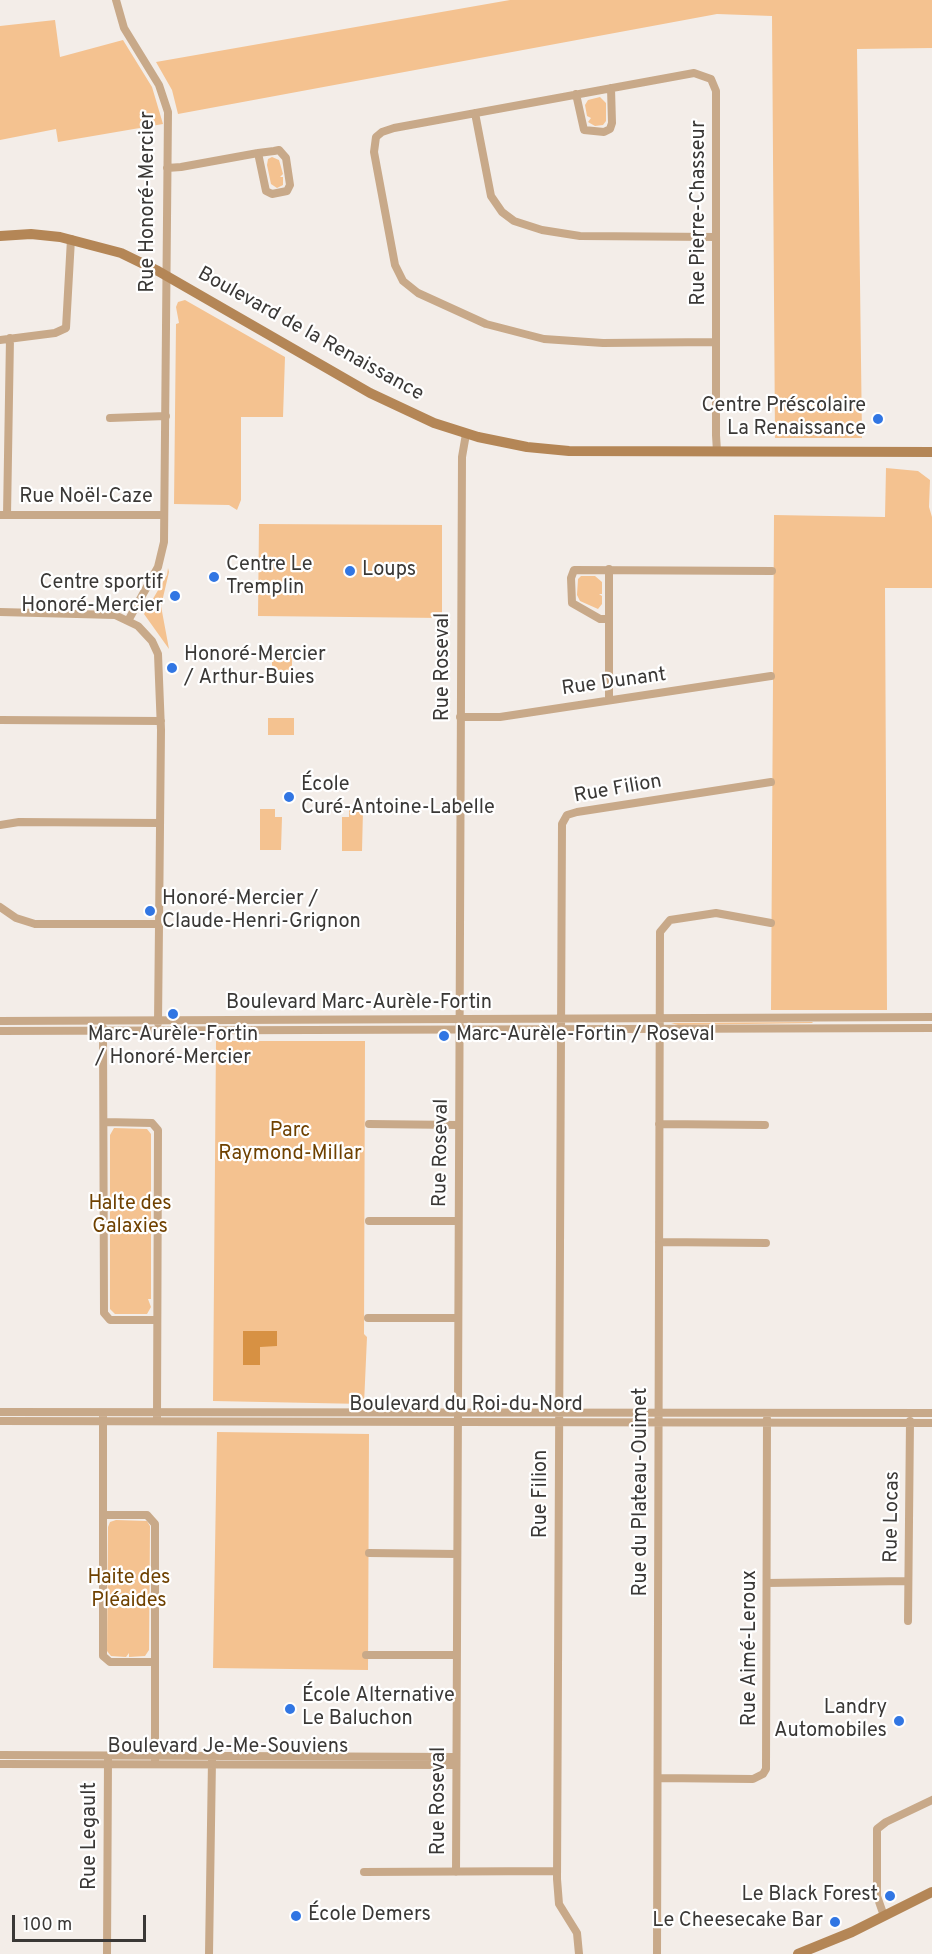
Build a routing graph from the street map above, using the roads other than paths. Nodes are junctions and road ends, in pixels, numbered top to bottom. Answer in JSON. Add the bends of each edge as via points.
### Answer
{"nodes":[{"id":1,"x":116,"y":0,"type":"edge"},
{"id":2,"x":611,"y":88,"type":"junction"},
{"id":3,"x":576,"y":94,"type":"junction"},
{"id":4,"x":475,"y":113,"type":"junction"},
{"id":5,"x":258,"y":153,"type":"junction"},
{"id":6,"x":167,"y":168,"type":"junction"},
{"id":7,"x":0,"y":236,"type":"edge"},
{"id":8,"x":716,"y":237,"type":"junction"},
{"id":9,"x":71,"y":239,"type":"junction"},
{"id":10,"x":165,"y":275,"type":"junction"},
{"id":11,"x":10,"y":338,"type":"junction"},
{"id":12,"x":0,"y":340,"type":"edge"},
{"id":13,"x":716,"y":342,"type":"junction"},
{"id":14,"x":166,"y":416,"type":"junction"},
{"id":15,"x":110,"y":418,"type":"dead end"},
{"id":16,"x":466,"y":434,"type":"junction"},
{"id":17,"x":4,"y":449,"type":"edge"},
{"id":18,"x":717,"y":452,"type":"junction"},
{"id":19,"x":932,"y":452,"type":"edge"},
{"id":20,"x":4,"y":515,"type":"edge"},
{"id":21,"x":164,"y":515,"type":"junction"},
{"id":22,"x":609,"y":569,"type":"junction"},
{"id":23,"x":772,"y":571,"type":"dead end"},
{"id":24,"x":0,"y":612,"type":"edge"},
{"id":25,"x":129,"y":619,"type":"junction"},
{"id":26,"x":608,"y":619,"type":"junction"},
{"id":27,"x":771,"y":676,"type":"dead end"},
{"id":28,"x":609,"y":700,"type":"junction"},
{"id":29,"x":460,"y":717,"type":"junction"},
{"id":30,"x":0,"y":720,"type":"edge"},
{"id":31,"x":160,"y":721,"type":"junction"},
{"id":32,"x":771,"y":783,"type":"dead end"},
{"id":33,"x":160,"y":823,"type":"junction"},
{"id":34,"x":0,"y":825,"type":"edge"},
{"id":35,"x":0,"y":907,"type":"edge"},
{"id":36,"x":771,"y":923,"type":"dead end"},
{"id":37,"x":159,"y":924,"type":"junction"},
{"id":38,"x":932,"y":1017,"type":"edge"},
{"id":39,"x":659,"y":1019,"type":"junction"},
{"id":40,"x":103,"y":1020,"type":"junction"},
{"id":41,"x":158,"y":1020,"type":"junction"},
{"id":42,"x":459,"y":1020,"type":"junction"},
{"id":43,"x":560,"y":1020,"type":"junction"},
{"id":44,"x":0,"y":1021,"type":"edge"},
{"id":45,"x":932,"y":1028,"type":"edge"},
{"id":46,"x":459,"y":1029,"type":"junction"},
{"id":47,"x":560,"y":1029,"type":"junction"},
{"id":48,"x":659,"y":1029,"type":"junction"},
{"id":49,"x":0,"y":1031,"type":"edge"},
{"id":50,"x":104,"y":1031,"type":"junction"},
{"id":51,"x":158,"y":1031,"type":"junction"},
{"id":52,"x":104,"y":1122,"type":"junction"},
{"id":53,"x":369,"y":1124,"type":"dead end"},
{"id":54,"x":659,"y":1124,"type":"junction"},
{"id":55,"x":458,"y":1125,"type":"junction"},
{"id":56,"x":765,"y":1125,"type":"dead end"},
{"id":57,"x":369,"y":1221,"type":"dead end"},
{"id":58,"x":458,"y":1221,"type":"junction"},
{"id":59,"x":659,"y":1242,"type":"junction"},
{"id":60,"x":766,"y":1243,"type":"dead end"},
{"id":61,"x":368,"y":1318,"type":"dead end"},
{"id":62,"x":457,"y":1318,"type":"junction"},
{"id":63,"x":158,"y":1320,"type":"junction"},
{"id":64,"x":0,"y":1412,"type":"edge"},
{"id":65,"x":103,"y":1412,"type":"junction"},
{"id":66,"x":157,"y":1412,"type":"junction"},
{"id":67,"x":932,"y":1413,"type":"edge"},
{"id":68,"x":559,"y":1414,"type":"junction"},
{"id":69,"x":659,"y":1414,"type":"junction"},
{"id":70,"x":910,"y":1414,"type":"junction"},
{"id":71,"x":458,"y":1418,"type":"junction"},
{"id":72,"x":767,"y":1419,"type":"junction"},
{"id":73,"x":0,"y":1421,"type":"edge"},
{"id":74,"x":103,"y":1421,"type":"junction"},
{"id":75,"x":156,"y":1422,"type":"junction"},
{"id":76,"x":559,"y":1423,"type":"junction"},
{"id":77,"x":659,"y":1424,"type":"junction"},
{"id":78,"x":910,"y":1424,"type":"junction"},
{"id":79,"x":932,"y":1424,"type":"edge"},
{"id":80,"x":103,"y":1515,"type":"junction"},
{"id":81,"x":369,"y":1553,"type":"dead end"},
{"id":82,"x":457,"y":1554,"type":"junction"},
{"id":83,"x":908,"y":1581,"type":"junction"},
{"id":84,"x":767,"y":1583,"type":"junction"},
{"id":85,"x":908,"y":1621,"type":"dead end"},
{"id":86,"x":366,"y":1655,"type":"dead end"},
{"id":87,"x":456,"y":1655,"type":"junction"},
{"id":88,"x":155,"y":1662,"type":"junction"},
{"id":89,"x":0,"y":1755,"type":"edge"},
{"id":90,"x":108,"y":1755,"type":"junction"},
{"id":91,"x":155,"y":1755,"type":"junction"},
{"id":92,"x":212,"y":1755,"type":"junction"},
{"id":93,"x":456,"y":1761,"type":"junction"},
{"id":94,"x":0,"y":1764,"type":"edge"},
{"id":95,"x":108,"y":1764,"type":"junction"},
{"id":96,"x":155,"y":1764,"type":"junction"},
{"id":97,"x":212,"y":1765,"type":"junction"},
{"id":98,"x":658,"y":1778,"type":"junction"},
{"id":99,"x":932,"y":1800,"type":"edge"},
{"id":100,"x":557,"y":1871,"type":"junction"},
{"id":101,"x":364,"y":1872,"type":"dead end"},
{"id":102,"x":456,"y":1872,"type":"junction"},
{"id":103,"x":932,"y":1892,"type":"edge"},
{"id":104,"x":884,"y":1916,"type":"junction"},
{"id":105,"x":107,"y":1954,"type":"edge"},
{"id":106,"x":209,"y":1954,"type":"edge"},
{"id":107,"x":579,"y":1954,"type":"edge"},
{"id":108,"x":657,"y":1954,"type":"edge"},
{"id":109,"x":798,"y":1954,"type":"edge"}],
"edges":[{"from":1,"to":6,"type":"street","name":"Rue Honoré-Mercier","via":[[124,28],[163,95],[168,112]]},
{"from":2,"to":3,"type":"street","name":"Rue Pierre-Chasseur"},
{"from":2,"to":3,"type":"street","via":[[612,123],[604,132],[584,130]]},
{"from":2,"to":8,"type":"street","name":"Rue Pierre-Chasseur","via":[[694,73],[705,74],[714,81]]},
{"from":3,"to":4,"type":"street","name":"Rue Pierre-Chasseur"},
{"from":4,"to":8,"type":"street","via":[[491,196],[514,221],[548,232],[580,236]]},
{"from":4,"to":13,"type":"street","name":"Rue Pierre-Chasseur","via":[[388,129],[376,137],[374,152],[395,265],[403,281],[418,293],[486,324],[544,339]]},
{"from":5,"to":5,"type":"street","via":[[266,191],[287,191],[290,183],[284,153]]},
{"from":5,"to":6,"type":"street"},
{"from":6,"to":10,"type":"street","name":"Rue Honoré-Mercier"},
{"from":7,"to":9,"type":"street","name":"Boulevard de la Renaissance"},
{"from":8,"to":13,"type":"street","name":"Rue Pierre-Chasseur"},
{"from":9,"to":10,"type":"street","name":"Boulevard de la Renaissance","via":[[114,250]]},
{"from":9,"to":11,"type":"street","via":[[66,328]]},
{"from":10,"to":14,"type":"street","name":"Rue Honoré-Mercier"},
{"from":10,"to":16,"type":"street","name":"Boulevard de la Renaissance","via":[[370,393]]},
{"from":11,"to":12,"type":"street"},
{"from":11,"to":17,"type":"street","name":"Rue Noël-Caze"},
{"from":13,"to":18,"type":"street","name":"Rue Pierre-Chasseur"},
{"from":14,"to":15,"type":"street"},
{"from":14,"to":21,"type":"street","name":"Rue Honoré-Mercier"},
{"from":16,"to":18,"type":"street","name":"Boulevard de la Renaissance","via":[[569,452]]},
{"from":16,"to":29,"type":"street","name":"Rue Roseval","via":[[462,457]]},
{"from":17,"to":20,"type":"street","name":"Rue Noël-Caze"},
{"from":18,"to":19,"type":"street","name":"Boulevard de la Renaissance"},
{"from":20,"to":21,"type":"street","name":"Rue Noël-Caze"},
{"from":21,"to":25,"type":"street","name":"Rue Honoré-Mercier","via":[[160,562]]},
{"from":22,"to":23,"type":"street"},
{"from":22,"to":26,"type":"street"},
{"from":22,"to":26,"type":"street","via":[[574,570],[570,596],[576,606]]},
{"from":24,"to":25,"type":"street","via":[[102,612]]},
{"from":25,"to":31,"type":"street","via":[[148,636],[158,654]]},
{"from":26,"to":28,"type":"street"},
{"from":27,"to":28,"type":"street","name":"Rue Dunant"},
{"from":28,"to":29,"type":"street","name":"Rue Dunant","via":[[496,717]]},
{"from":29,"to":42,"type":"street","name":"Rue Roseval"},
{"from":30,"to":31,"type":"street"},
{"from":31,"to":33,"type":"street"},
{"from":32,"to":43,"type":"street","name":"Rue Filion","via":[[584,811],[564,818]]},
{"from":33,"to":34,"type":"street"},
{"from":33,"to":37,"type":"street"},
{"from":35,"to":37,"type":"street","via":[[15,918],[36,924]]},
{"from":36,"to":39,"type":"street","via":[[716,913],[668,921],[660,932]]},
{"from":37,"to":41,"type":"street"},
{"from":38,"to":39,"type":"street","name":"Boulevard Marc-Aurèle-Fortin"},
{"from":39,"to":43,"type":"street","name":"Boulevard Marc-Aurèle-Fortin"},
{"from":39,"to":48,"type":"street"},
{"from":40,"to":41,"type":"street","name":"Boulevard Marc-Aurèle-Fortin"},
{"from":40,"to":44,"type":"street","name":"Boulevard Marc-Aurèle-Fortin"},
{"from":40,"to":50,"type":"street"},
{"from":41,"to":42,"type":"street","name":"Boulevard Marc-Aurèle-Fortin"},
{"from":41,"to":51,"type":"street"},
{"from":42,"to":43,"type":"street","name":"Boulevard Marc-Aurèle-Fortin"},
{"from":42,"to":46,"type":"street","name":"Rue Roseval"},
{"from":43,"to":47,"type":"street"},
{"from":45,"to":48,"type":"street","name":"Boulevard Marc-Aurèle-Fortin"},
{"from":46,"to":47,"type":"street","name":"Boulevard Marc-Aurèle-Fortin"},
{"from":46,"to":51,"type":"street","name":"Boulevard Marc-Aurèle-Fortin"},
{"from":46,"to":55,"type":"street","name":"Rue Roseval"},
{"from":47,"to":48,"type":"street","name":"Boulevard Marc-Aurèle-Fortin"},
{"from":47,"to":68,"type":"street","name":"Rue Filion"},
{"from":48,"to":54,"type":"street","name":"Rue du Plateau-Ouimet"},
{"from":49,"to":50,"type":"street","name":"Boulevard Marc-Aurèle-Fortin"},
{"from":50,"to":51,"type":"street","name":"Boulevard Marc-Aurèle-Fortin"},
{"from":50,"to":52,"type":"street"},
{"from":52,"to":63,"type":"street","via":[[150,1123],[158,1130]]},
{"from":52,"to":63,"type":"street","via":[[104,1313],[110,1320]]},
{"from":53,"to":55,"type":"street"},
{"from":54,"to":56,"type":"street"},
{"from":54,"to":59,"type":"street","name":"Rue du Plateau-Ouimet"},
{"from":55,"to":58,"type":"street","name":"Rue Roseval"},
{"from":57,"to":58,"type":"street"},
{"from":58,"to":62,"type":"street","name":"Rue Roseval"},
{"from":59,"to":60,"type":"street"},
{"from":59,"to":69,"type":"street","name":"Rue du Plateau-Ouimet"},
{"from":61,"to":62,"type":"street"},
{"from":62,"to":71,"type":"street","name":"Rue Roseval"},
{"from":63,"to":66,"type":"street"},
{"from":64,"to":65,"type":"street","name":"Boulevard du Roi-du-Nord"},
{"from":65,"to":66,"type":"street","name":"Boulevard du Roi-du-Nord"},
{"from":65,"to":74,"type":"street"},
{"from":66,"to":71,"type":"street","name":"Boulevard du Roi-du-Nord"},
{"from":66,"to":75,"type":"street"},
{"from":67,"to":70,"type":"street","name":"Boulevard du Roi-du-Nord"},
{"from":68,"to":69,"type":"street","name":"Boulevard du Roi-du-Nord"},
{"from":68,"to":71,"type":"street","name":"Boulevard du Roi-du-Nord"},
{"from":68,"to":76,"type":"street","name":"Rue Filion"},
{"from":69,"to":72,"type":"street","name":"Boulevard du Roi-du-Nord"},
{"from":69,"to":77,"type":"street","name":"Rue du Plateau-Ouimet"},
{"from":70,"to":72,"type":"street","name":"Boulevard du Roi-du-Nord"},
{"from":70,"to":78,"type":"street","name":"Rue Locas"},
{"from":71,"to":75,"type":"street","name":"Boulevard du Roi-du-Nord"},
{"from":71,"to":76,"type":"street","name":"Boulevard du Roi-du-Nord"},
{"from":71,"to":82,"type":"street","name":"Rue Roseval"},
{"from":72,"to":77,"type":"street","name":"Boulevard du Roi-du-Nord"},
{"from":72,"to":78,"type":"street","name":"Boulevard du Roi-du-Nord"},
{"from":72,"to":84,"type":"street","name":"Rue Aimé-Leroux"},
{"from":73,"to":74,"type":"street","name":"Boulevard du Roi-du-Nord"},
{"from":74,"to":75,"type":"street","name":"Boulevard du Roi-du-Nord"},
{"from":74,"to":80,"type":"street"},
{"from":76,"to":77,"type":"street","name":"Boulevard du Roi-du-Nord"},
{"from":76,"to":100,"type":"street","name":"Rue Filion"},
{"from":77,"to":98,"type":"street","name":"Rue du Plateau-Ouimet"},
{"from":78,"to":79,"type":"street","name":"Boulevard du Roi-du-Nord"},
{"from":78,"to":83,"type":"street","name":"Rue Locas"},
{"from":80,"to":88,"type":"street","via":[[147,1515],[154,1521]]},
{"from":80,"to":88,"type":"street","via":[[103,1656],[110,1662]]},
{"from":81,"to":82,"type":"street"},
{"from":82,"to":87,"type":"street","name":"Rue Roseval"},
{"from":83,"to":84,"type":"street"},
{"from":83,"to":85,"type":"street","name":"Rue Locas"},
{"from":84,"to":98,"type":"street","name":"Rue Aimé-Leroux","via":[[765,1772],[753,1779]]},
{"from":86,"to":87,"type":"street"},
{"from":87,"to":93,"type":"street","name":"Rue Roseval"},
{"from":88,"to":91,"type":"street"},
{"from":89,"to":90,"type":"street","name":"Boulevard Je-Me-Souviens"},
{"from":90,"to":91,"type":"street","name":"Boulevard Je-Me-Souviens"},
{"from":90,"to":95,"type":"street","name":"Rue Legault"},
{"from":91,"to":92,"type":"street","name":"Boulevard Je-Me-Souviens"},
{"from":91,"to":96,"type":"street"},
{"from":92,"to":93,"type":"street","name":"Boulevard Je-Me-Souviens"},
{"from":92,"to":97,"type":"street"},
{"from":93,"to":97,"type":"street","name":"Boulevard Je-Me-Souviens"},
{"from":93,"to":102,"type":"street","name":"Rue Roseval"},
{"from":94,"to":95,"type":"street","name":"Boulevard Je-Me-Souviens"},
{"from":95,"to":96,"type":"street","name":"Boulevard Je-Me-Souviens"},
{"from":95,"to":105,"type":"street","name":"Rue Legault"},
{"from":96,"to":97,"type":"street","name":"Boulevard Je-Me-Souviens"},
{"from":97,"to":106,"type":"street"},
{"from":98,"to":108,"type":"street","name":"Rue du Plateau-Ouimet"},
{"from":99,"to":104,"type":"street","via":[[877,1829],[877,1896]]},
{"from":100,"to":102,"type":"street"},
{"from":100,"to":107,"type":"street","name":"Rue Filion","via":[[558,1900],[577,1933]]},
{"from":101,"to":102,"type":"street"},
{"from":103,"to":104,"type":"street"},
{"from":104,"to":109,"type":"street"}]}
